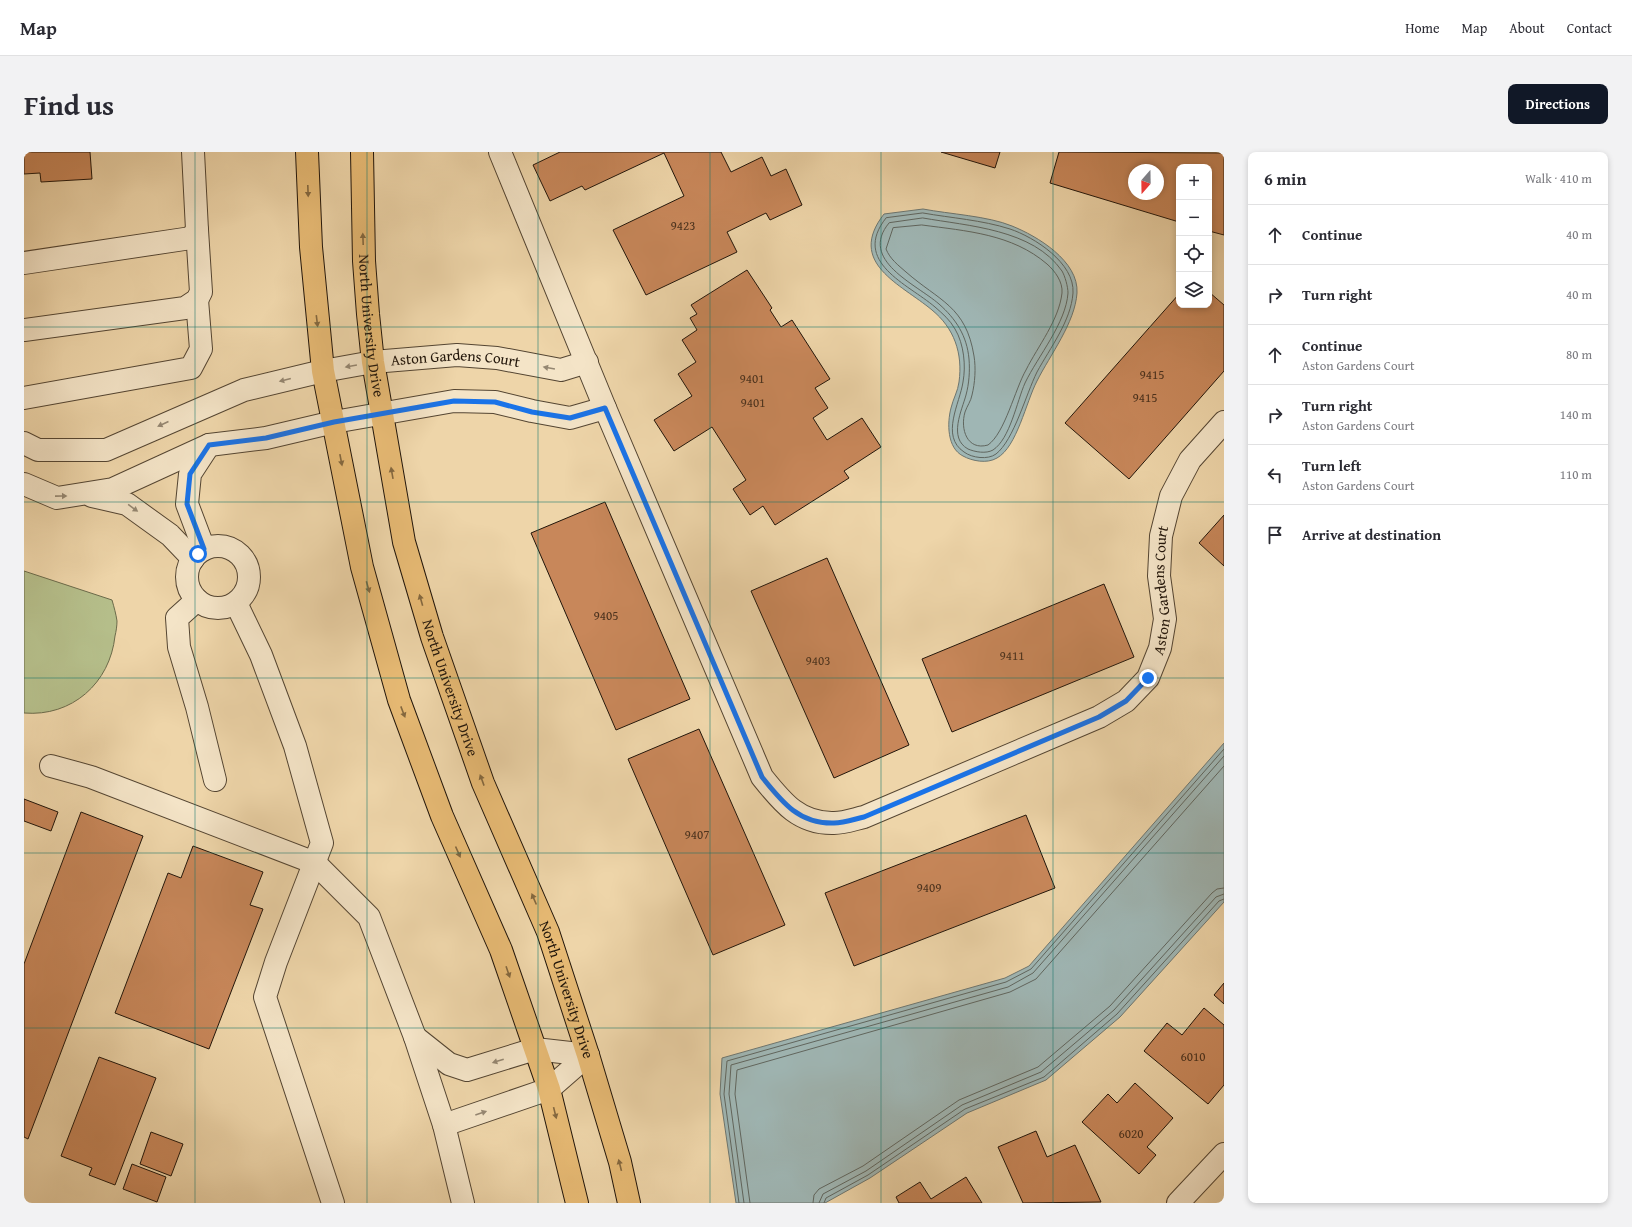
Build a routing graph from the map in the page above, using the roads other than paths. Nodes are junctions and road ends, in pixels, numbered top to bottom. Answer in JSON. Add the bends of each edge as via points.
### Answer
{"nodes":[{"id":1,"x":193,"y":152,"type":"edge"},
{"id":2,"x":308,"y":152,"type":"edge"},
{"id":3,"x":362,"y":152,"type":"edge"},
{"id":4,"x":500,"y":152,"type":"edge"},
{"id":5,"x":197,"y":230,"type":"junction"},
{"id":6,"x":24,"y":263,"type":"edge"},
{"id":7,"x":197,"y":300,"type":"junction"},
{"id":8,"x":24,"y":330,"type":"edge"},
{"id":9,"x":373,"y":362,"type":"junction"},
{"id":10,"x":587,"y":362,"type":"junction"},
{"id":11,"x":323,"y":370,"type":"junction"},
{"id":12,"x":24,"y":398,"type":"edge"},
{"id":13,"x":605,"y":408,"type":"junction"},
{"id":14,"x":382,"y":413,"type":"junction"},
{"id":15,"x":334,"y":422,"type":"junction"},
{"id":16,"x":1224,"y":422,"type":"edge"},
{"id":17,"x":24,"y":443,"type":"edge"},
{"id":18,"x":209,"y":445,"type":"junction"},
{"id":19,"x":24,"y":484,"type":"edge"},
{"id":20,"x":83,"y":494,"type":"junction"},
{"id":21,"x":198,"y":554,"type":"junction"},
{"id":22,"x":197,"y":600,"type":"junction"},
{"id":23,"x":236,"y":603,"type":"junction"},
{"id":24,"x":51,"y":766,"type":"dead end"},
{"id":25,"x":215,"y":780,"type":"dead end"},
{"id":26,"x":315,"y":863,"type":"junction"},
{"id":27,"x":415,"y":1037,"type":"junction"},
{"id":28,"x":535,"y":1049,"type":"junction"},
{"id":29,"x":588,"y":1055,"type":"junction"},
{"id":30,"x":549,"y":1089,"type":"junction"},
{"id":31,"x":444,"y":1125,"type":"junction"},
{"id":32,"x":1224,"y":1154,"type":"edge"},
{"id":33,"x":333,"y":1203,"type":"edge"},
{"id":34,"x":463,"y":1203,"type":"edge"},
{"id":35,"x":577,"y":1203,"type":"edge"},
{"id":36,"x":629,"y":1203,"type":"edge"},
{"id":37,"x":1178,"y":1203,"type":"edge"}],
"edges":[{"from":1,"to":5,"type":"street"},
{"from":2,"to":11,"type":"main road","one_way":true,"via":[[311,247]]},
{"from":9,"to":3,"type":"main road","name":"North University Drive","one_way":true,"via":[[364,261]]},
{"from":4,"to":10,"type":"street","name":"Aston Gardens Court"},
{"from":5,"to":6,"type":"street","via":[[191,238]]},
{"from":5,"to":7,"type":"street","via":[[201,292]]},
{"from":7,"to":8,"type":"street","via":[[185,308]]},
{"from":7,"to":12,"type":"street","via":[[201,349],[191,368]]},
{"from":10,"to":9,"type":"street","name":"Aston Gardens Court","one_way":true,"via":[[560,370],[497,358],[457,355]]},
{"from":9,"to":11,"type":"street","name":"Aston Gardens Court","one_way":true},
{"from":9,"to":14,"type":"main road","name":"North University Drive"},
{"from":10,"to":13,"type":"street","name":"Aston Gardens Court"},
{"from":11,"to":15,"type":"main road"},
{"from":11,"to":17,"type":"street","name":"Aston Gardens Court","one_way":true,"via":[[244,390],[106,450],[38,450]]},
{"from":13,"to":14,"type":"street","via":[[570,418],[532,412],[495,402],[454,401]]},
{"from":13,"to":16,"type":"street","name":"Aston Gardens Court","via":[[762,777],[785,805],[809,820],[834,824],[864,817],[1099,717],[1126,701],[1148,678],[1160,648],[1165,619],[1159,576],[1161,536],[1172,496],[1190,460]]},
{"from":14,"to":15,"type":"street"},
{"from":29,"to":14,"type":"main road","name":"North University Drive","one_way":true,"via":[[548,932],[483,783],[432,637],[404,542]]},
{"from":15,"to":18,"type":"street","via":[[266,438]]},
{"from":15,"to":28,"type":"main road","one_way":true,"via":[[362,567],[399,700],[442,816],[501,950]]},
{"from":18,"to":20,"type":"street","via":[[113,489]]},
{"from":18,"to":21,"type":"street","via":[[190,474],[187,504]]},
{"from":19,"to":20,"type":"street","one_way":true,"via":[[57,498]]},
{"from":20,"to":21,"type":"street","one_way":true,"via":[[127,504]]},
{"from":21,"to":22,"type":"street","via":[[189,567],[188,584]]},
{"from":21,"to":23,"type":"street","via":[[214,546],[225,546],[242,557],[248,566],[250,576],[244,596]]},
{"from":22,"to":23,"type":"street","via":[[206,606],[216,608]]},
{"from":22,"to":25,"type":"street","via":[[177,618],[179,647],[198,707]]},
{"from":23,"to":26,"type":"street","via":[[261,655],[295,746],[322,844]]},
{"from":24,"to":26,"type":"street","via":[[91,777]]},
{"from":26,"to":27,"type":"street","via":[[369,916]]},
{"from":26,"to":33,"type":"street","via":[[265,997]]},
{"from":28,"to":27,"type":"street","one_way":true,"via":[[468,1070],[449,1064]]},
{"from":27,"to":31,"type":"street"},
{"from":28,"to":29,"type":"street"},
{"from":28,"to":30,"type":"main road"},
{"from":29,"to":30,"type":"street"},
{"from":36,"to":29,"type":"main road","name":"North University Drive","one_way":true,"via":[[620,1162]]},
{"from":31,"to":30,"type":"street","one_way":true},
{"from":30,"to":35,"type":"main road","one_way":true},
{"from":31,"to":34,"type":"street"},
{"from":32,"to":37,"type":"street"}]}
